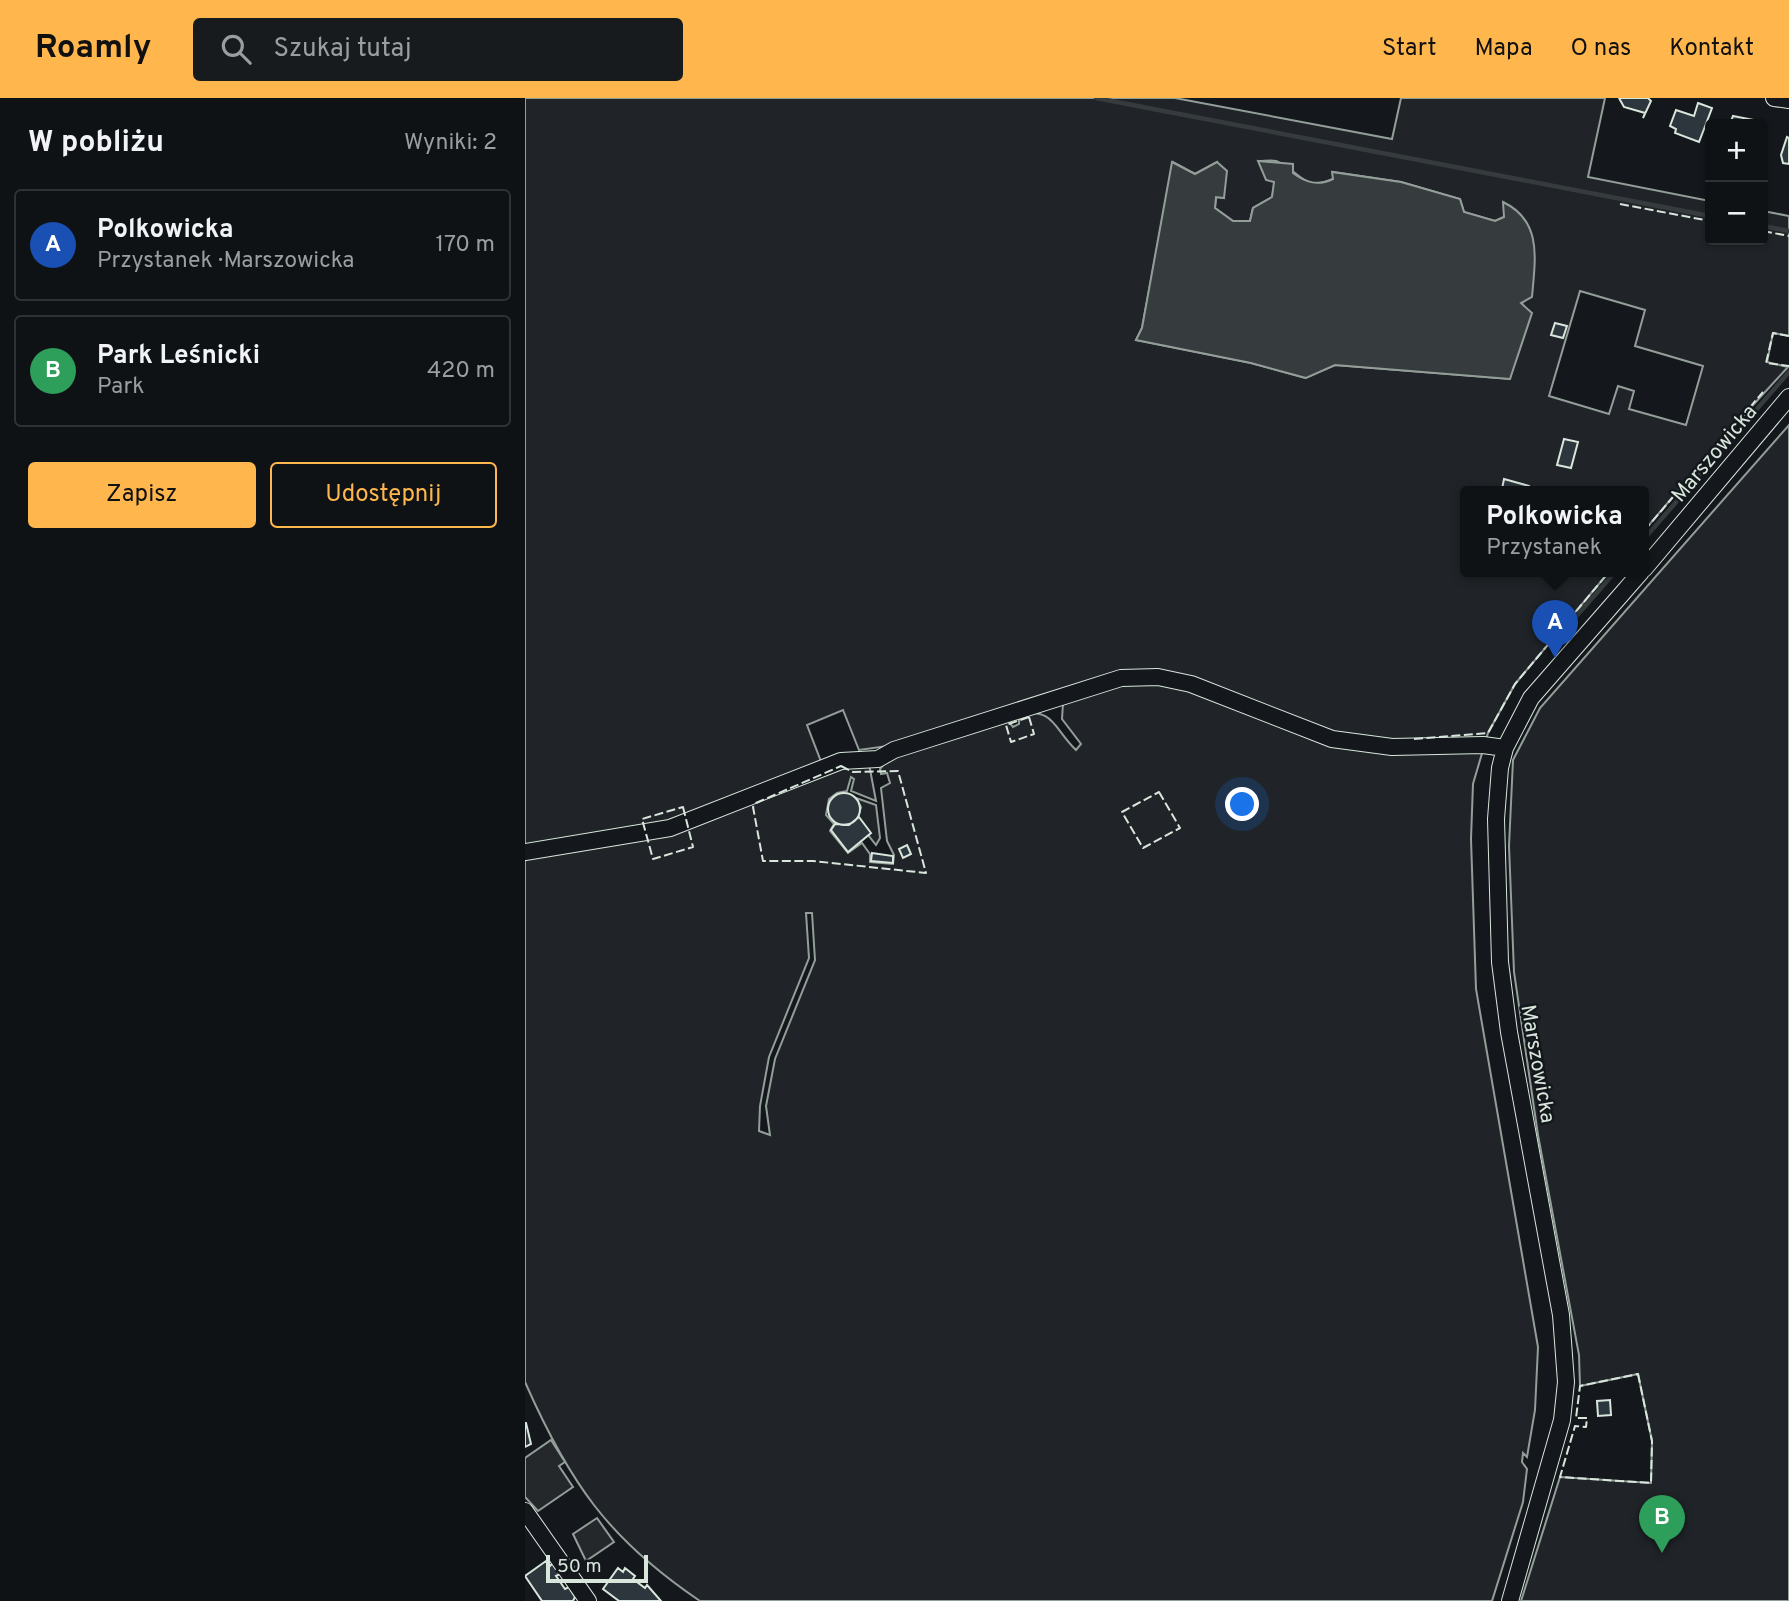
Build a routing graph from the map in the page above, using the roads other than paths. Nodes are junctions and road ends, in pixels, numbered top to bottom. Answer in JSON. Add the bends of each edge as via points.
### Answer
{"nodes":[{"id":1,"x":1774,"y":98,"type":"edge"},
{"id":2,"x":1789,"y":100,"type":"edge"},
{"id":3,"x":1789,"y":397,"type":"edge"},
{"id":4,"x":1649,"y":563,"type":"edge"},
{"id":5,"x":1637,"y":577,"type":"edge"},
{"id":6,"x":1505,"y":748,"type":"junction"},
{"id":7,"x":525,"y":852,"type":"edge"},
{"id":8,"x":525,"y":1511,"type":"edge"},
{"id":9,"x":588,"y":1601,"type":"edge"},
{"id":10,"x":1510,"y":1601,"type":"edge"}],
"edges":[{"from":1,"to":2,"type":"street"},
{"from":3,"to":4,"type":"street","name":"Marszowicka"},
{"from":5,"to":6,"type":"street","name":"Marszowicka","via":[[1531,698]]},
{"from":6,"to":7,"type":"street","via":[[1392,747],[1332,738],[1191,684],[1158,677],[1121,678],[878,759],[841,761],[670,828]]},
{"from":6,"to":10,"type":"street","name":"Marszowicka","via":[[1496,795],[1500,962],[1561,1315],[1566,1382],[1562,1420]]},
{"from":8,"to":9,"type":"street"}]}
